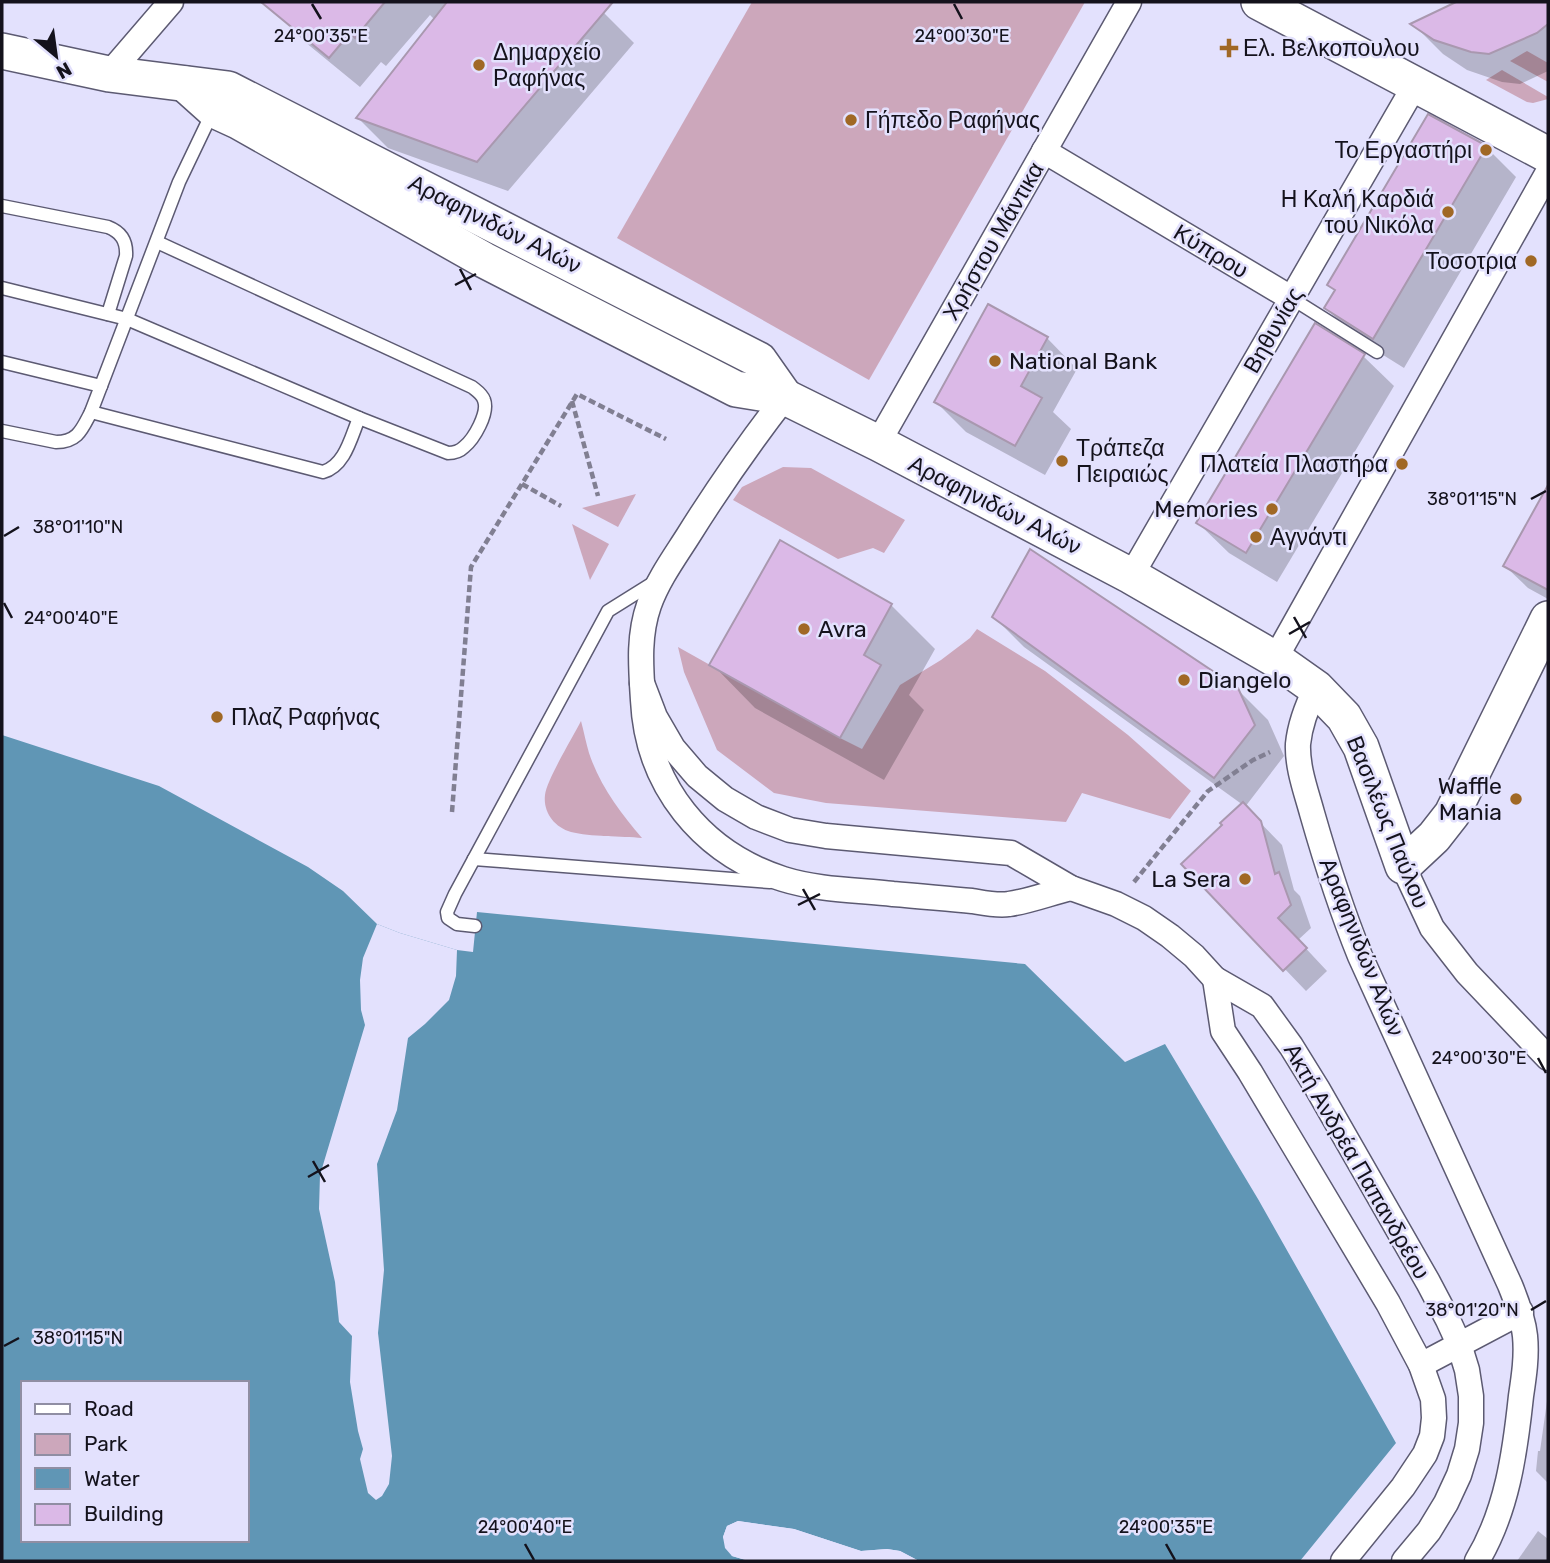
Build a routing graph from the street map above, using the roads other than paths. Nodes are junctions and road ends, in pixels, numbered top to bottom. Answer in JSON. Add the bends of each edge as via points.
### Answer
{"nodes":[{"id":1,"x":171,"y":2,"type":"edge"},
{"id":2,"x":1129,"y":2,"type":"edge"},
{"id":3,"x":1259,"y":2,"type":"edge"},
{"id":4,"x":2,"y":51,"type":"edge"},
{"id":5,"x":109,"y":74,"type":"junction"},
{"id":6,"x":185,"y":84,"type":"junction"},
{"id":7,"x":1415,"y":85,"type":"junction"},
{"id":8,"x":214,"y":110,"type":"junction"},
{"id":9,"x":1044,"y":151,"type":"junction"},
{"id":10,"x":1548,"y":155,"type":"edge"},
{"id":11,"x":1548,"y":172,"type":"edge"},
{"id":12,"x":2,"y":206,"type":"edge"},
{"id":13,"x":157,"y":242,"type":"junction"},
{"id":14,"x":2,"y":288,"type":"edge"},
{"id":15,"x":1291,"y":299,"type":"junction"},
{"id":16,"x":108,"y":314,"type":"junction"},
{"id":17,"x":127,"y":318,"type":"junction"},
{"id":18,"x":1377,"y":352,"type":"dead end"},
{"id":19,"x":2,"y":362,"type":"edge"},
{"id":20,"x":101,"y":386,"type":"junction"},
{"id":21,"x":785,"y":397,"type":"junction"},
{"id":22,"x":91,"y":412,"type":"junction"},
{"id":23,"x":359,"y":418,"type":"junction"},
{"id":24,"x":2,"y":430,"type":"edge"},
{"id":25,"x":878,"y":443,"type":"junction"},
{"id":26,"x":1131,"y":576,"type":"junction"},
{"id":27,"x":662,"y":577,"type":"junction"},
{"id":28,"x":1546,"y":628,"type":"edge"},
{"id":29,"x":1275,"y":659,"type":"junction"},
{"id":30,"x":642,"y":683,"type":"junction"},
{"id":31,"x":1316,"y":688,"type":"junction"},
{"id":32,"x":474,"y":859,"type":"junction"},
{"id":33,"x":1403,"y":866,"type":"junction"},
{"id":34,"x":822,"y":887,"type":"junction"},
{"id":35,"x":1071,"y":888,"type":"junction"},
{"id":36,"x":475,"y":926,"type":"dead end"},
{"id":37,"x":1215,"y":979,"type":"junction"},
{"id":38,"x":1548,"y":1058,"type":"edge"},
{"id":39,"x":1521,"y":1312,"type":"junction"},
{"id":40,"x":1459,"y":1345,"type":"junction"},
{"id":41,"x":1421,"y":1365,"type":"junction"},
{"id":42,"x":1343,"y":1561,"type":"edge"},
{"id":43,"x":1404,"y":1561,"type":"edge"},
{"id":44,"x":1477,"y":1561,"type":"edge"}],
"edges":[{"from":1,"to":5,"type":"street"},
{"from":2,"to":9,"type":"street","name":"Χρήστου Μάντικα"},
{"from":3,"to":7,"type":"street"},
{"from":4,"to":5,"type":"street","name":"Αραφηνιδών Αλών"},
{"from":5,"to":6,"type":"street","name":"Αραφηνιδών Αλών"},
{"from":6,"to":8,"type":"street","name":"Αραφηνιδών Αλών"},
{"from":6,"to":21,"type":"street","name":"Αραφηνιδών Αλών","via":[[228,89],[759,360]]},
{"from":7,"to":10,"type":"street"},
{"from":7,"to":15,"type":"street","name":"Βηθυνίας"},
{"from":8,"to":13,"type":"lane","via":[[179,182]]},
{"from":8,"to":21,"type":"street","name":"Αραφηνιδών Αλών","via":[[484,260],[736,389]]},
{"from":9,"to":15,"type":"street","name":"Κύπρου"},
{"from":9,"to":25,"type":"street","name":"Χρήστου Μάντικα"},
{"from":11,"to":29,"type":"street"},
{"from":12,"to":16,"type":"lane","via":[[117,230],[126,247]]},
{"from":13,"to":17,"type":"lane"},
{"from":13,"to":23,"type":"lane","via":[[472,387],[485,402],[482,420],[469,443],[456,452],[440,452]]},
{"from":14,"to":16,"type":"lane"},
{"from":15,"to":18,"type":"lane","name":"Κύπρου"},
{"from":15,"to":26,"type":"street","name":"Βηθυνίας"},
{"from":16,"to":17,"type":"lane"},
{"from":17,"to":20,"type":"lane"},
{"from":17,"to":23,"type":"lane"},
{"from":19,"to":20,"type":"lane"},
{"from":20,"to":22,"type":"lane"},
{"from":21,"to":25,"type":"street","name":"Αραφηνιδών Αλών"},
{"from":21,"to":27,"type":"street","name":"Ακτή Ανδρέα Παπανδρέου","via":[[730,471]]},
{"from":22,"to":23,"type":"lane","via":[[323,472],[342,458]]},
{"from":22,"to":24,"type":"lane","via":[[71,440],[56,442]]},
{"from":25,"to":26,"type":"street","name":"Αραφηνιδών Αλών"},
{"from":26,"to":29,"type":"street","name":"Αραφηνιδών Αλών"},
{"from":27,"to":30,"type":"street","name":"Ακτή Ανδρέα Παπανδρέου","via":[[643,632]]},
{"from":27,"to":32,"type":"lane","via":[[608,611]]},
{"from":28,"to":33,"type":"street","via":[[1452,814]]},
{"from":29,"to":31,"type":"street","name":"Βασιλέως Παύλου"},
{"from":30,"to":34,"type":"street","name":"Ακτή Ανδρέα Παπανδρέου","via":[[644,721],[653,757],[669,791],[691,821],[750,867]]},
{"from":30,"to":35,"type":"street","name":"Ακτή Ανδρέα Παπανδρέου","via":[[654,717],[696,776],[756,817],[790,830],[826,836],[1011,853]]},
{"from":31,"to":33,"type":"street","name":"Βασιλέως Παύλου","via":[[1344,717],[1361,747]]},
{"from":31,"to":39,"type":"street","name":"Αραφηνιδών Αλών","via":[[1301,724],[1298,746],[1300,769],[1329,873],[1360,956]]},
{"from":32,"to":34,"type":"lane"},
{"from":32,"to":36,"type":"lane","via":[[447,912],[457,925]]},
{"from":33,"to":38,"type":"street","name":"Βασιλέως Παύλου","via":[[1432,928],[1466,973]]},
{"from":34,"to":35,"type":"street","name":"Ακτή Ανδρέα Παπανδρέου","via":[[1007,905]]},
{"from":35,"to":37,"type":"street","name":"Ακτή Ανδρέα Παπανδρέου","via":[[1144,918],[1194,956]]},
{"from":37,"to":40,"type":"street","name":"Ακτή Ανδρέα Παπανδρέου","via":[[1262,1006],[1291,1046]]},
{"from":37,"to":41,"type":"street","name":"Ακτή Ανδρέα Παπανδρέου","via":[[1223,1031]]},
{"from":39,"to":40,"type":"street"},
{"from":39,"to":44,"type":"street","name":"Αραφηνιδών Αλών","via":[[1525,1365],[1515,1447],[1496,1522]]},
{"from":40,"to":41,"type":"street"},
{"from":40,"to":43,"type":"street","name":"Ακτή Ανδρέα Παπανδρέου","via":[[1471,1396],[1467,1449],[1446,1503]]},
{"from":41,"to":42,"type":"street","name":"Ακτή Ανδρέα Παπανδρέου","via":[[1433,1399],[1434,1418],[1425,1454]]}]}
